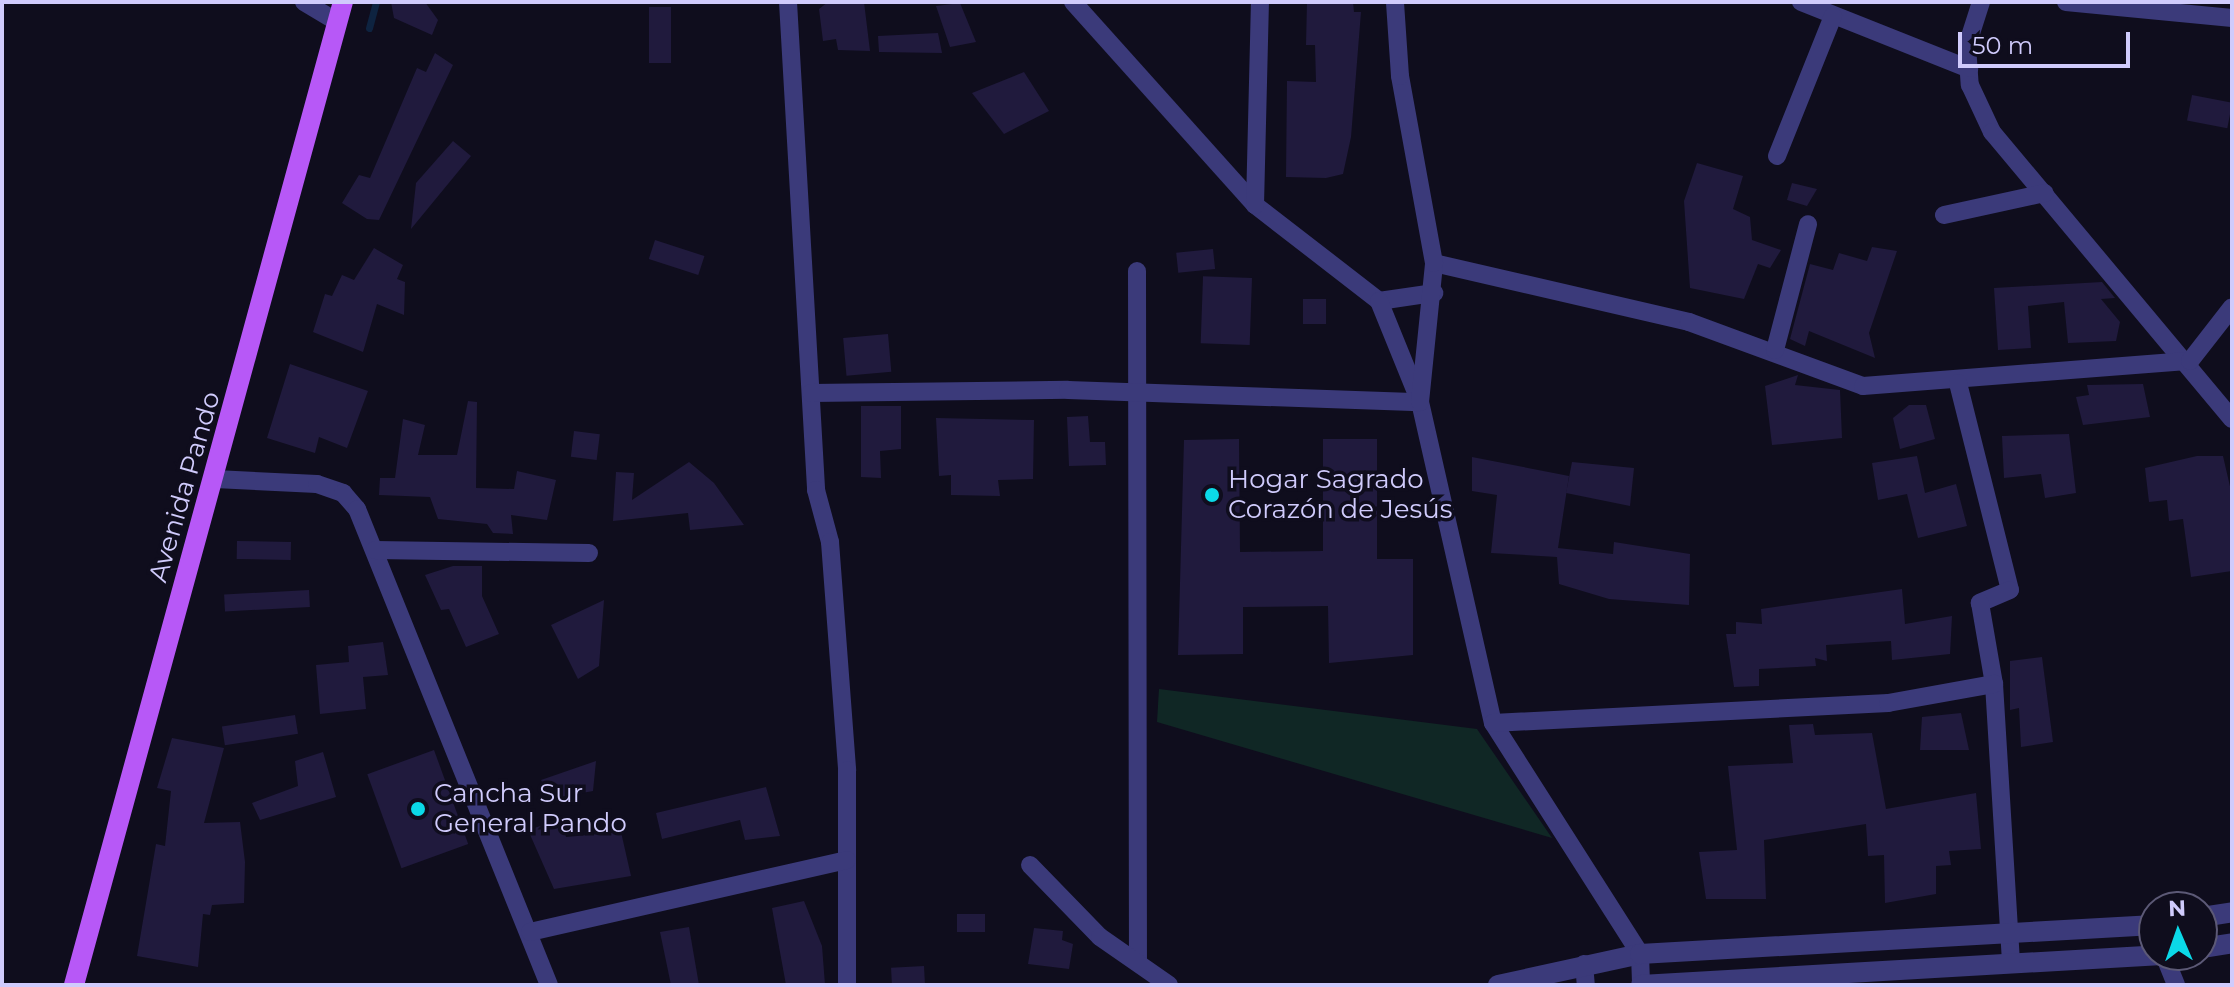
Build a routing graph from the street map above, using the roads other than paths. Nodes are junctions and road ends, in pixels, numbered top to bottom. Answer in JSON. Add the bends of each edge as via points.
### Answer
{"nodes":[{"id":1,"x":304,"y":2,"type":"edge"},
{"id":2,"x":788,"y":2,"type":"edge"},
{"id":3,"x":1073,"y":2,"type":"edge"},
{"id":4,"x":1260,"y":2,"type":"edge"},
{"id":5,"x":1395,"y":2,"type":"edge"},
{"id":6,"x":1801,"y":2,"type":"edge"},
{"id":7,"x":1981,"y":2,"type":"edge"},
{"id":8,"x":2066,"y":2,"type":"edge"},
{"id":9,"x":340,"y":12,"type":"edge"},
{"id":10,"x":1833,"y":16,"type":"junction"},
{"id":11,"x":2232,"y":18,"type":"edge"},
{"id":12,"x":1969,"y":69,"type":"junction"},
{"id":13,"x":1777,"y":156,"type":"dead end"},
{"id":14,"x":2045,"y":193,"type":"junction"},
{"id":15,"x":1255,"y":205,"type":"junction"},
{"id":16,"x":1944,"y":215,"type":"dead end"},
{"id":17,"x":1808,"y":224,"type":"dead end"},
{"id":18,"x":1434,"y":263,"type":"junction"},
{"id":19,"x":1137,"y":271,"type":"dead end"},
{"id":20,"x":1434,"y":293,"type":"junction"},
{"id":21,"x":1379,"y":301,"type":"junction"},
{"id":22,"x":2232,"y":307,"type":"edge"},
{"id":23,"x":1775,"y":350,"type":"junction"},
{"id":24,"x":2190,"y":361,"type":"junction"},
{"id":25,"x":1958,"y":383,"type":"junction"},
{"id":26,"x":1137,"y":392,"type":"junction"},
{"id":27,"x":811,"y":393,"type":"junction"},
{"id":28,"x":1420,"y":402,"type":"junction"},
{"id":29,"x":2232,"y":419,"type":"edge"},
{"id":30,"x":215,"y":479,"type":"junction"},
{"id":31,"x":375,"y":550,"type":"junction"},
{"id":32,"x":589,"y":553,"type":"dead end"},
{"id":33,"x":1994,"y":684,"type":"junction"},
{"id":34,"x":1493,"y":723,"type":"junction"},
{"id":35,"x":847,"y":860,"type":"junction"},
{"id":36,"x":1030,"y":865,"type":"dead end"},
{"id":37,"x":2138,"y":926,"type":"edge"},
{"id":38,"x":530,"y":932,"type":"junction"},
{"id":39,"x":2009,"y":934,"type":"junction"},
{"id":40,"x":1640,"y":954,"type":"junction"},
{"id":41,"x":2138,"y":956,"type":"edge"},
{"id":42,"x":2011,"y":962,"type":"junction"},
{"id":43,"x":1138,"y":963,"type":"junction"},
{"id":44,"x":1584,"y":964,"type":"junction"},
{"id":45,"x":74,"y":985,"type":"edge"},
{"id":46,"x":549,"y":985,"type":"edge"},
{"id":47,"x":847,"y":985,"type":"edge"},
{"id":48,"x":1169,"y":985,"type":"edge"},
{"id":49,"x":1498,"y":985,"type":"edge"},
{"id":50,"x":1586,"y":985,"type":"edge"},
{"id":51,"x":1641,"y":985,"type":"edge"}],
"edges":[{"from":1,"to":9,"type":"street"},
{"from":2,"to":27,"type":"street"},
{"from":3,"to":15,"type":"street"},
{"from":4,"to":15,"type":"street"},
{"from":5,"to":18,"type":"street","via":[[1400,76]]},
{"from":6,"to":10,"type":"street"},
{"from":7,"to":12,"type":"street","via":[[1967,46]]},
{"from":8,"to":11,"type":"street"},
{"from":9,"to":30,"type":"main road","name":"Avenida Pando"},
{"from":10,"to":12,"type":"street"},
{"from":10,"to":13,"type":"street"},
{"from":12,"to":14,"type":"street","via":[[1992,132]]},
{"from":14,"to":16,"type":"street"},
{"from":14,"to":24,"type":"street"},
{"from":15,"to":21,"type":"street"},
{"from":17,"to":23,"type":"street"},
{"from":18,"to":20,"type":"street"},
{"from":18,"to":23,"type":"street"},
{"from":19,"to":26,"type":"street"},
{"from":20,"to":21,"type":"street"},
{"from":20,"to":28,"type":"street"},
{"from":21,"to":28,"type":"street"},
{"from":22,"to":24,"type":"street"},
{"from":23,"to":25,"type":"street","via":[[1863,386]]},
{"from":24,"to":25,"type":"street"},
{"from":24,"to":29,"type":"street"},
{"from":25,"to":33,"type":"street","via":[[2010,590],[1980,603]]},
{"from":26,"to":27,"type":"street"},
{"from":26,"to":28,"type":"street"},
{"from":26,"to":43,"type":"street"},
{"from":27,"to":35,"type":"street","via":[[843,709]]},
{"from":28,"to":34,"type":"street"},
{"from":30,"to":31,"type":"street","via":[[317,484],[343,493]]},
{"from":30,"to":45,"type":"main road","name":"Avenida Pando"},
{"from":31,"to":32,"type":"street"},
{"from":31,"to":38,"type":"street"},
{"from":33,"to":34,"type":"street","via":[[1888,703]]},
{"from":33,"to":39,"type":"street"},
{"from":34,"to":40,"type":"street"},
{"from":35,"to":38,"type":"street"},
{"from":35,"to":47,"type":"street"},
{"from":36,"to":43,"type":"street","via":[[1100,937]]},
{"from":37,"to":39,"type":"street"},
{"from":38,"to":46,"type":"street"},
{"from":39,"to":40,"type":"street"},
{"from":39,"to":42,"type":"street"},
{"from":40,"to":44,"type":"street"},
{"from":40,"to":51,"type":"street"},
{"from":41,"to":42,"type":"street"},
{"from":42,"to":51,"type":"street"},
{"from":43,"to":48,"type":"street"},
{"from":44,"to":49,"type":"street"},
{"from":44,"to":50,"type":"street"}]}
